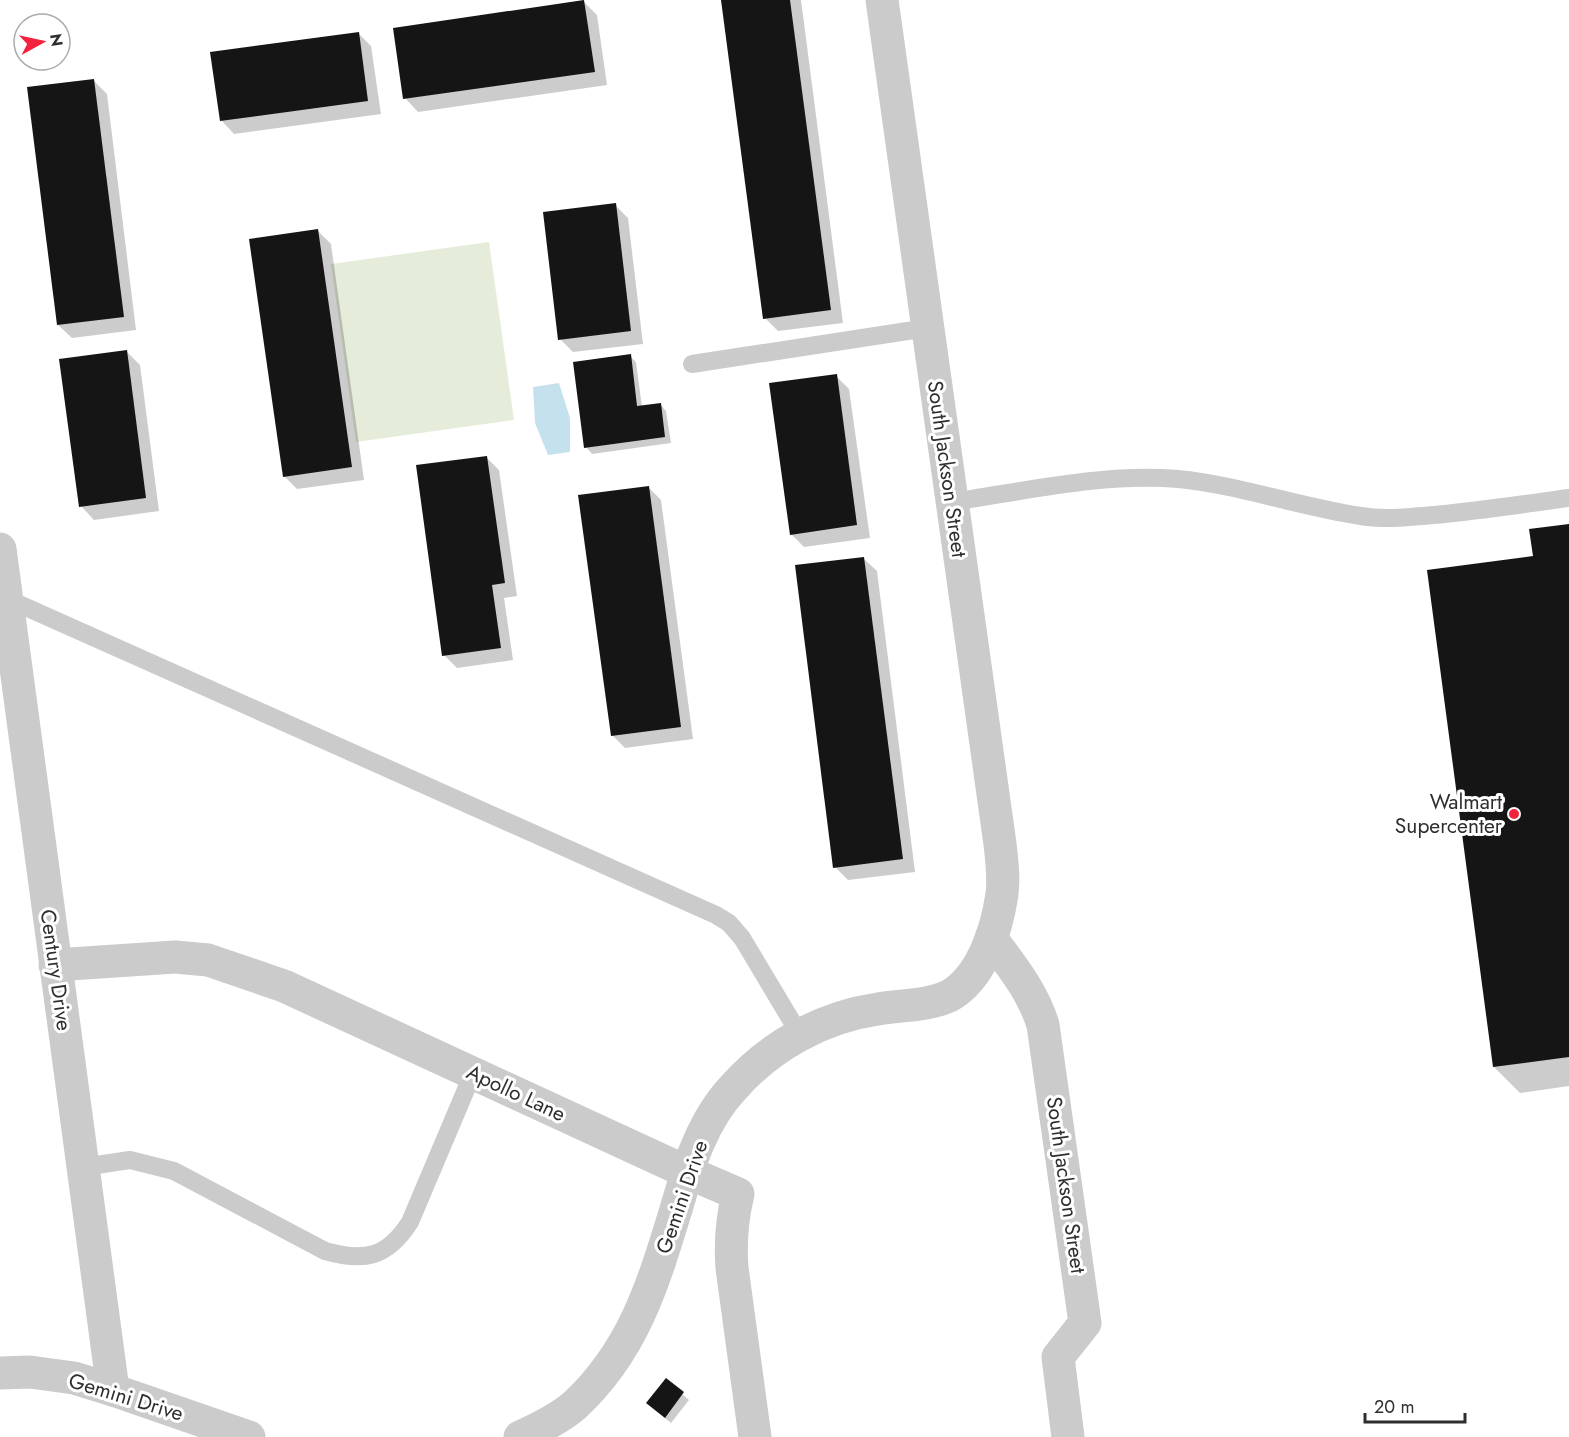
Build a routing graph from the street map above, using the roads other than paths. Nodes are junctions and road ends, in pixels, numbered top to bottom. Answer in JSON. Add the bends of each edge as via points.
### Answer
{"nodes":[{"id":1,"x":882,"y":0,"type":"edge"},
{"id":2,"x":927,"y":328,"type":"junction"},
{"id":3,"x":692,"y":364,"type":"dead end"},
{"id":4,"x":1569,"y":498,"type":"edge"},
{"id":5,"x":952,"y":502,"type":"junction"},
{"id":6,"x":0,"y":549,"type":"edge"},
{"id":7,"x":3,"y":596,"type":"edge"},
{"id":8,"x":986,"y":950,"type":"junction"},
{"id":9,"x":55,"y":965,"type":"junction"},
{"id":10,"x":800,"y":1035,"type":"junction"},
{"id":11,"x":473,"y":1073,"type":"junction"},
{"id":12,"x":83,"y":1167,"type":"junction"},
{"id":13,"x":687,"y":1172,"type":"junction"},
{"id":14,"x":0,"y":1373,"type":"edge"},
{"id":15,"x":113,"y":1390,"type":"junction"},
{"id":16,"x":249,"y":1437,"type":"edge"},
{"id":17,"x":520,"y":1437,"type":"edge"},
{"id":18,"x":755,"y":1437,"type":"edge"},
{"id":19,"x":1068,"y":1437,"type":"edge"}],
"edges":[{"from":1,"to":2,"type":"street","name":"South Jackson Street"},
{"from":2,"to":3,"type":"lane"},
{"from":2,"to":5,"type":"street","name":"South Jackson Street"},
{"from":4,"to":5,"type":"lane","via":[[1402,518],[1362,516],[1220,485],[1132,478]]},
{"from":5,"to":8,"type":"street","name":"South Jackson Street","via":[[1003,870],[1002,894]]},
{"from":6,"to":7,"type":"street","name":"Century Drive"},
{"from":7,"to":9,"type":"street","name":"Century Drive"},
{"from":7,"to":10,"type":"lane","via":[[729,922]]},
{"from":8,"to":10,"type":"street","name":"Gemini Drive","via":[[964,985],[949,996],[862,1011]]},
{"from":8,"to":19,"type":"street","name":"South Jackson Street","via":[[1027,988],[1043,1025],[1085,1323],[1058,1358]]},
{"from":9,"to":11,"type":"street","name":"Apollo Lane","via":[[176,957],[208,960],[284,986]]},
{"from":9,"to":12,"type":"street","name":"Century Drive"},
{"from":10,"to":13,"type":"street","name":"Gemini Drive","via":[[751,1069],[731,1090],[699,1139]]},
{"from":11,"to":12,"type":"lane","via":[[410,1222],[389,1248],[371,1255],[347,1257],[325,1251],[174,1171],[130,1160]]},
{"from":11,"to":13,"type":"street","name":"Apollo Lane"},
{"from":12,"to":15,"type":"street","name":"Century Drive"},
{"from":13,"to":17,"type":"street","name":"Gemini Drive","via":[[660,1263],[626,1343],[574,1406]]},
{"from":13,"to":18,"type":"street","name":"Apollo Lane","via":[[738,1194],[732,1217],[732,1268]]},
{"from":14,"to":15,"type":"street","name":"Gemini Drive","via":[[30,1372],[74,1378]]},
{"from":15,"to":16,"type":"street","name":"Gemini Drive"}]}
